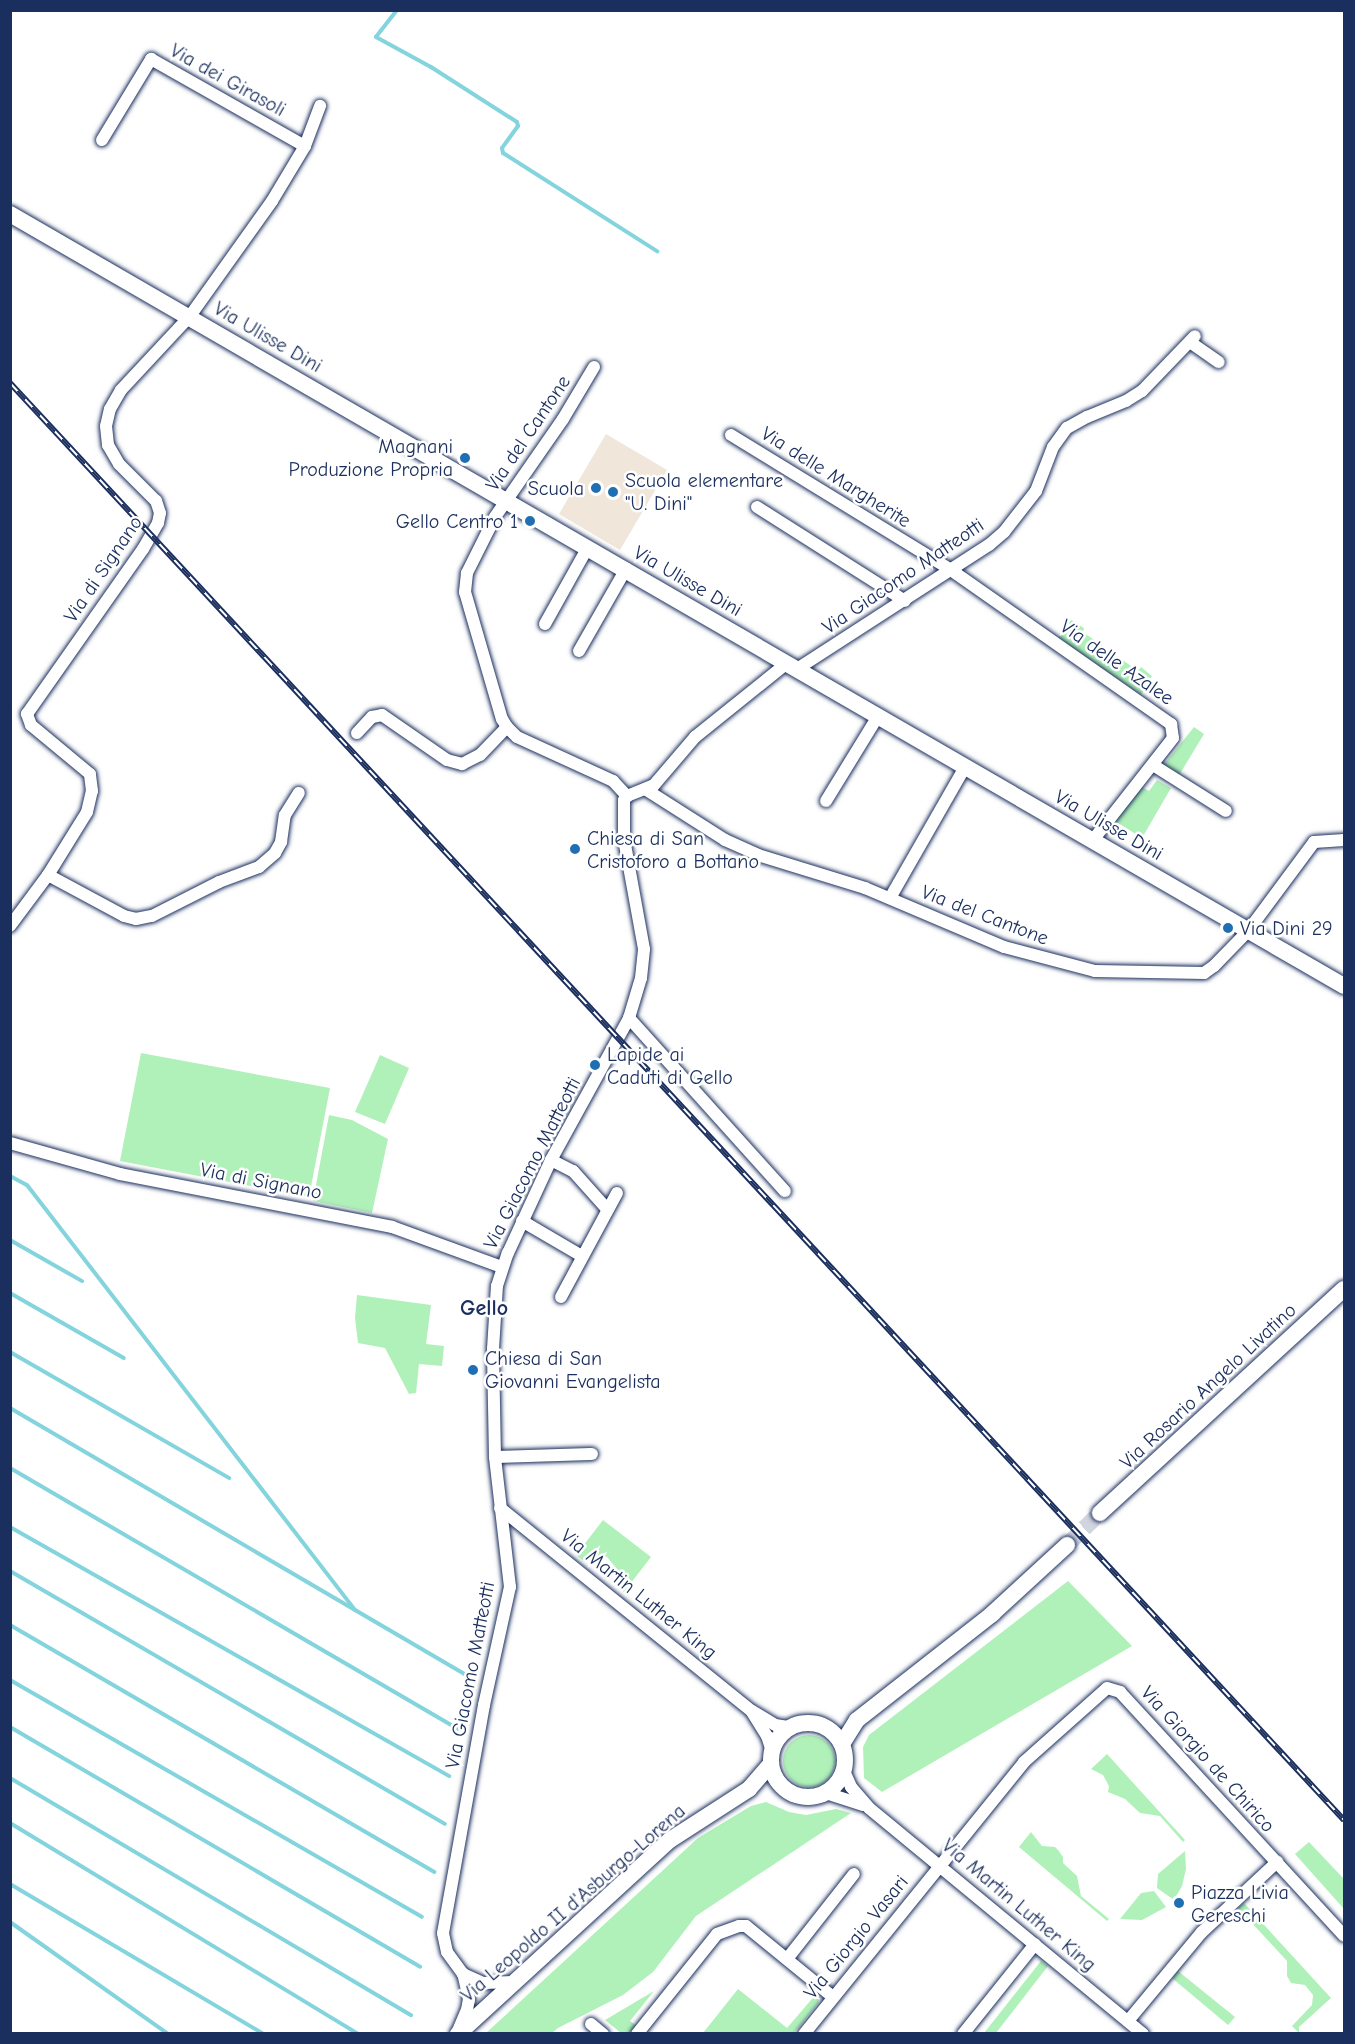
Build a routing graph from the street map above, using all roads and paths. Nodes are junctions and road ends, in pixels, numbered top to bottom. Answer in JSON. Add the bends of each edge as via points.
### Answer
{"nodes":[{"id":1,"x":320,"y":106,"type":"dead end"},
{"id":2,"x":102,"y":140,"type":"dead end"},
{"id":3,"x":305,"y":146,"type":"junction"},
{"id":4,"x":10,"y":214,"type":"edge"},
{"id":5,"x":190,"y":315,"type":"junction"},
{"id":6,"x":1219,"y":362,"type":"dead end"},
{"id":7,"x":594,"y":367,"type":"dead end"},
{"id":8,"x":731,"y":435,"type":"dead end"},
{"id":9,"x":507,"y":500,"type":"junction"},
{"id":10,"x":757,"y":507,"type":"dead end"},
{"id":11,"x":588,"y":547,"type":"junction"},
{"id":12,"x":626,"y":569,"type":"junction"},
{"id":13,"x":951,"y":570,"type":"junction"},
{"id":14,"x":905,"y":601,"type":"junction"},
{"id":15,"x":544,"y":624,"type":"dead end"},
{"id":16,"x":579,"y":651,"type":"dead end"},
{"id":17,"x":792,"y":666,"type":"junction"},
{"id":18,"x":878,"y":716,"type":"junction"},
{"id":19,"x":507,"y":727,"type":"junction"},
{"id":20,"x":357,"y":733,"type":"dead end"},
{"id":21,"x":1153,"y":765,"type":"junction"},
{"id":22,"x":965,"y":767,"type":"junction"},
{"id":23,"x":645,"y":789,"type":"junction"},
{"id":24,"x":298,"y":793,"type":"dead end"},
{"id":25,"x":627,"y":796,"type":"junction"},
{"id":26,"x":826,"y":801,"type":"dead end"},
{"id":27,"x":1226,"y":811,"type":"dead end"},
{"id":28,"x":1093,"y":840,"type":"junction"},
{"id":29,"x":1344,"y":840,"type":"edge"},
{"id":30,"x":48,"y":875,"type":"junction"},
{"id":31,"x":890,"y":898,"type":"junction"},
{"id":32,"x":10,"y":926,"type":"edge"},
{"id":33,"x":1248,"y":931,"type":"junction"},
{"id":34,"x":1344,"y":986,"type":"edge"},
{"id":35,"x":629,"y":1018,"type":"junction"},
{"id":36,"x":10,"y":1143,"type":"edge"},
{"id":37,"x":551,"y":1160,"type":"junction"},
{"id":38,"x":784,"y":1191,"type":"dead end"},
{"id":39,"x":617,"y":1193,"type":"dead end"},
{"id":40,"x":607,"y":1209,"type":"junction"},
{"id":41,"x":522,"y":1221,"type":"junction"},
{"id":42,"x":582,"y":1256,"type":"junction"},
{"id":43,"x":502,"y":1267,"type":"junction"},
{"id":44,"x":1344,"y":1289,"type":"edge"},
{"id":45,"x":561,"y":1297,"type":"dead end"},
{"id":46,"x":592,"y":1454,"type":"dead end"},
{"id":47,"x":495,"y":1457,"type":"junction"},
{"id":48,"x":501,"y":1508,"type":"junction"},
{"id":49,"x":1100,"y":1513,"type":"tunnel mouth"},
{"id":50,"x":1067,"y":1545,"type":"tunnel mouth"},
{"id":51,"x":752,"y":1711,"type":"junction"},
{"id":52,"x":857,"y":1720,"type":"junction"},
{"id":53,"x":790,"y":1727,"type":"junction"},
{"id":54,"x":827,"y":1728,"type":"junction"},
{"id":55,"x":842,"y":1744,"type":"junction"},
{"id":56,"x":771,"y":1758,"type":"junction"},
{"id":57,"x":844,"y":1772,"type":"junction"},
{"id":58,"x":783,"y":1788,"type":"junction"},
{"id":59,"x":749,"y":1789,"type":"junction"},
{"id":60,"x":826,"y":1793,"type":"junction"},
{"id":61,"x":869,"y":1808,"type":"junction"},
{"id":62,"x":1276,"y":1862,"type":"junction"},
{"id":63,"x":940,"y":1864,"type":"junction"},
{"id":64,"x":854,"y":1874,"type":"dead end"},
{"id":65,"x":1344,"y":1936,"type":"edge"},
{"id":66,"x":1035,"y":1944,"type":"junction"},
{"id":67,"x":787,"y":1959,"type":"junction"},
{"id":68,"x":463,"y":1974,"type":"junction"},
{"id":69,"x":514,"y":1982,"type":"junction"},
{"id":70,"x":833,"y":1997,"type":"junction"},
{"id":71,"x":1128,"y":2021,"type":"junction"},
{"id":72,"x":591,"y":2024,"type":"dead end"},
{"id":73,"x":457,"y":2034,"type":"edge"},
{"id":74,"x":603,"y":2034,"type":"edge"},
{"id":75,"x":637,"y":2034,"type":"edge"},
{"id":76,"x":804,"y":2034,"type":"edge"},
{"id":77,"x":963,"y":2034,"type":"edge"},
{"id":78,"x":1143,"y":2034,"type":"edge"}],
"edges":[{"from":1,"to":3,"type":"street","name":"Via di Signano"},
{"from":2,"to":3,"type":"street","name":"Via dei Girasoli","via":[[151,59]]},
{"from":3,"to":5,"type":"street","name":"Via di Signano","via":[[272,201]]},
{"from":4,"to":5,"type":"street","name":"Via Ulisse Dini"},
{"from":5,"to":9,"type":"street","name":"Via Ulisse Dini"},
{"from":5,"to":30,"type":"street","name":"Via di Signano","via":[[121,390],[106,426],[106,440],[119,464],[156,501],[158,523],[27,714],[28,722],[90,774],[92,783],[87,812]]},
{"from":6,"to":13,"type":"street","name":"Via Giacomo Matteotti","via":[[1193,339],[1142,391],[1067,428],[1053,447],[1036,491],[1004,532]]},
{"from":7,"to":9,"type":"street","name":"Via del Cantone"},
{"from":8,"to":13,"type":"street","name":"Via delle Margherite"},
{"from":9,"to":11,"type":"street","name":"Via Ulisse Dini"},
{"from":9,"to":19,"type":"street","name":"Via del Cantone","via":[[467,573],[465,592]]},
{"from":10,"to":14,"type":"street"},
{"from":11,"to":12,"type":"street","name":"Via Ulisse Dini"},
{"from":11,"to":15,"type":"street"},
{"from":12,"to":16,"type":"street"},
{"from":12,"to":17,"type":"street","name":"Via Ulisse Dini"},
{"from":13,"to":14,"type":"street","name":"Via Giacomo Matteotti"},
{"from":13,"to":21,"type":"street","name":"Via delle Azalee","via":[[1171,724],[1173,738]]},
{"from":14,"to":17,"type":"street","name":"Via Giacomo Matteotti"},
{"from":17,"to":18,"type":"street","name":"Via Ulisse Dini"},
{"from":17,"to":23,"type":"street","name":"Via Giacomo Matteotti","via":[[694,737],[660,779]]},
{"from":18,"to":22,"type":"street","name":"Via Ulisse Dini"},
{"from":18,"to":26,"type":"street"},
{"from":19,"to":20,"type":"street","via":[[480,755],[462,764],[447,760],[382,715],[372,717]]},
{"from":19,"to":25,"type":"street","via":[[517,737],[613,781]]},
{"from":21,"to":27,"type":"street"},
{"from":21,"to":28,"type":"street","name":"Via delle Azalee"},
{"from":22,"to":28,"type":"street","name":"Via Ulisse Dini"},
{"from":22,"to":31,"type":"street"},
{"from":23,"to":25,"type":"street","name":"Via Giacomo Matteotti"},
{"from":23,"to":31,"type":"street","name":"Via del Cantone","via":[[735,845]]},
{"from":24,"to":30,"type":"street","via":[[285,815],[281,842],[259,867],[219,882],[152,916],[124,916]]},
{"from":25,"to":35,"type":"street","name":"Via Giacomo Matteotti","via":[[623,803],[624,839],[644,949],[643,970]]},
{"from":28,"to":33,"type":"street","name":"Via Ulisse Dini"},
{"from":29,"to":33,"type":"street","name":"Via del Cantone","via":[[1314,842]]},
{"from":30,"to":32,"type":"street","name":"Via di Signano"},
{"from":31,"to":33,"type":"street","name":"Via del Cantone","via":[[1004,947],[1095,971],[1204,973]]},
{"from":33,"to":34,"type":"street","name":"Via Ulisse Dini"},
{"from":35,"to":37,"type":"street","name":"Via Giacomo Matteotti"},
{"from":35,"to":38,"type":"street"},
{"from":36,"to":43,"type":"street","name":"Via di Signano","via":[[120,1174],[392,1227]]},
{"from":37,"to":40,"type":"street","via":[[573,1172]]},
{"from":37,"to":41,"type":"street","name":"Via Giacomo Matteotti"},
{"from":39,"to":40,"type":"street"},
{"from":40,"to":42,"type":"street"},
{"from":41,"to":42,"type":"street"},
{"from":41,"to":43,"type":"street","name":"Via Giacomo Matteotti"},
{"from":42,"to":45,"type":"street"},
{"from":43,"to":47,"type":"street","name":"Via Giacomo Matteotti","via":[[494,1320]]},
{"from":44,"to":49,"type":"street","name":"Via Rosario Angelo Livatino"},
{"from":46,"to":47,"type":"street"},
{"from":47,"to":48,"type":"street","name":"Via Giacomo Matteotti"},
{"from":48,"to":51,"type":"street","name":"Via Martin Luther King"},
{"from":48,"to":68,"type":"street","name":"Via Giacomo Matteotti","via":[[510,1587],[484,1705],[443,1933],[451,1960]]},
{"from":50,"to":52,"type":"street","via":[[992,1614]]},
{"from":51,"to":53,"type":"street","via":[[775,1725]]},
{"from":51,"to":56,"type":"street","via":[[767,1736]]},
{"from":52,"to":54,"type":"street"},
{"from":52,"to":55,"type":"street"},
{"from":53,"to":54,"type":"street","via":[[809,1723]]},
{"from":53,"to":56,"type":"street","via":[[778,1737]]},
{"from":54,"to":55,"type":"street"},
{"from":55,"to":57,"type":"street"},
{"from":56,"to":58,"type":"street","via":[[773,1773]]},
{"from":56,"to":59,"type":"street","name":"Via Leopoldo II d'Asburgo-Lorena"},
{"from":57,"to":60,"type":"street"},
{"from":57,"to":61,"type":"street"},
{"from":58,"to":59,"type":"street","name":"Via Leopoldo II d'Asburgo-Lorena"},
{"from":58,"to":60,"type":"street","via":[[804,1798]]},
{"from":59,"to":69,"type":"street","name":"Via Leopoldo II d'Asburgo-Lorena","via":[[670,1840]]},
{"from":60,"to":61,"type":"street"},
{"from":61,"to":63,"type":"street","name":"Via Martin Luther King"},
{"from":62,"to":63,"type":"street","name":"Via Giorgio de Chirico","via":[[1120,1692],[1111,1688],[1101,1690],[1024,1762]]},
{"from":62,"to":65,"type":"street","name":"Via Giorgio de Chirico"},
{"from":62,"to":71,"type":"street","via":[[1202,1932]]},
{"from":63,"to":66,"type":"street","name":"Via Martin Luther King"},
{"from":63,"to":70,"type":"street","name":"Via Giorgio Vasari"},
{"from":64,"to":67,"type":"street"},
{"from":66,"to":71,"type":"street","name":"Via Martin Luther King"},
{"from":66,"to":77,"type":"street"},
{"from":67,"to":70,"type":"street"},
{"from":67,"to":75,"type":"street","via":[[746,1926],[726,1929],[717,1934]]},
{"from":68,"to":69,"type":"street","via":[[483,1983]]},
{"from":68,"to":73,"type":"street","name":"Via Giacomo Matteotti","via":[[467,2010]]},
{"from":69,"to":73,"type":"street","name":"Via Leopoldo II d'Asburgo-Lorena"},
{"from":70,"to":76,"type":"street","name":"Via Giorgio Vasari"},
{"from":71,"to":78,"type":"street","name":"Via Martin Luther King"},
{"from":72,"to":74,"type":"street"}]}
